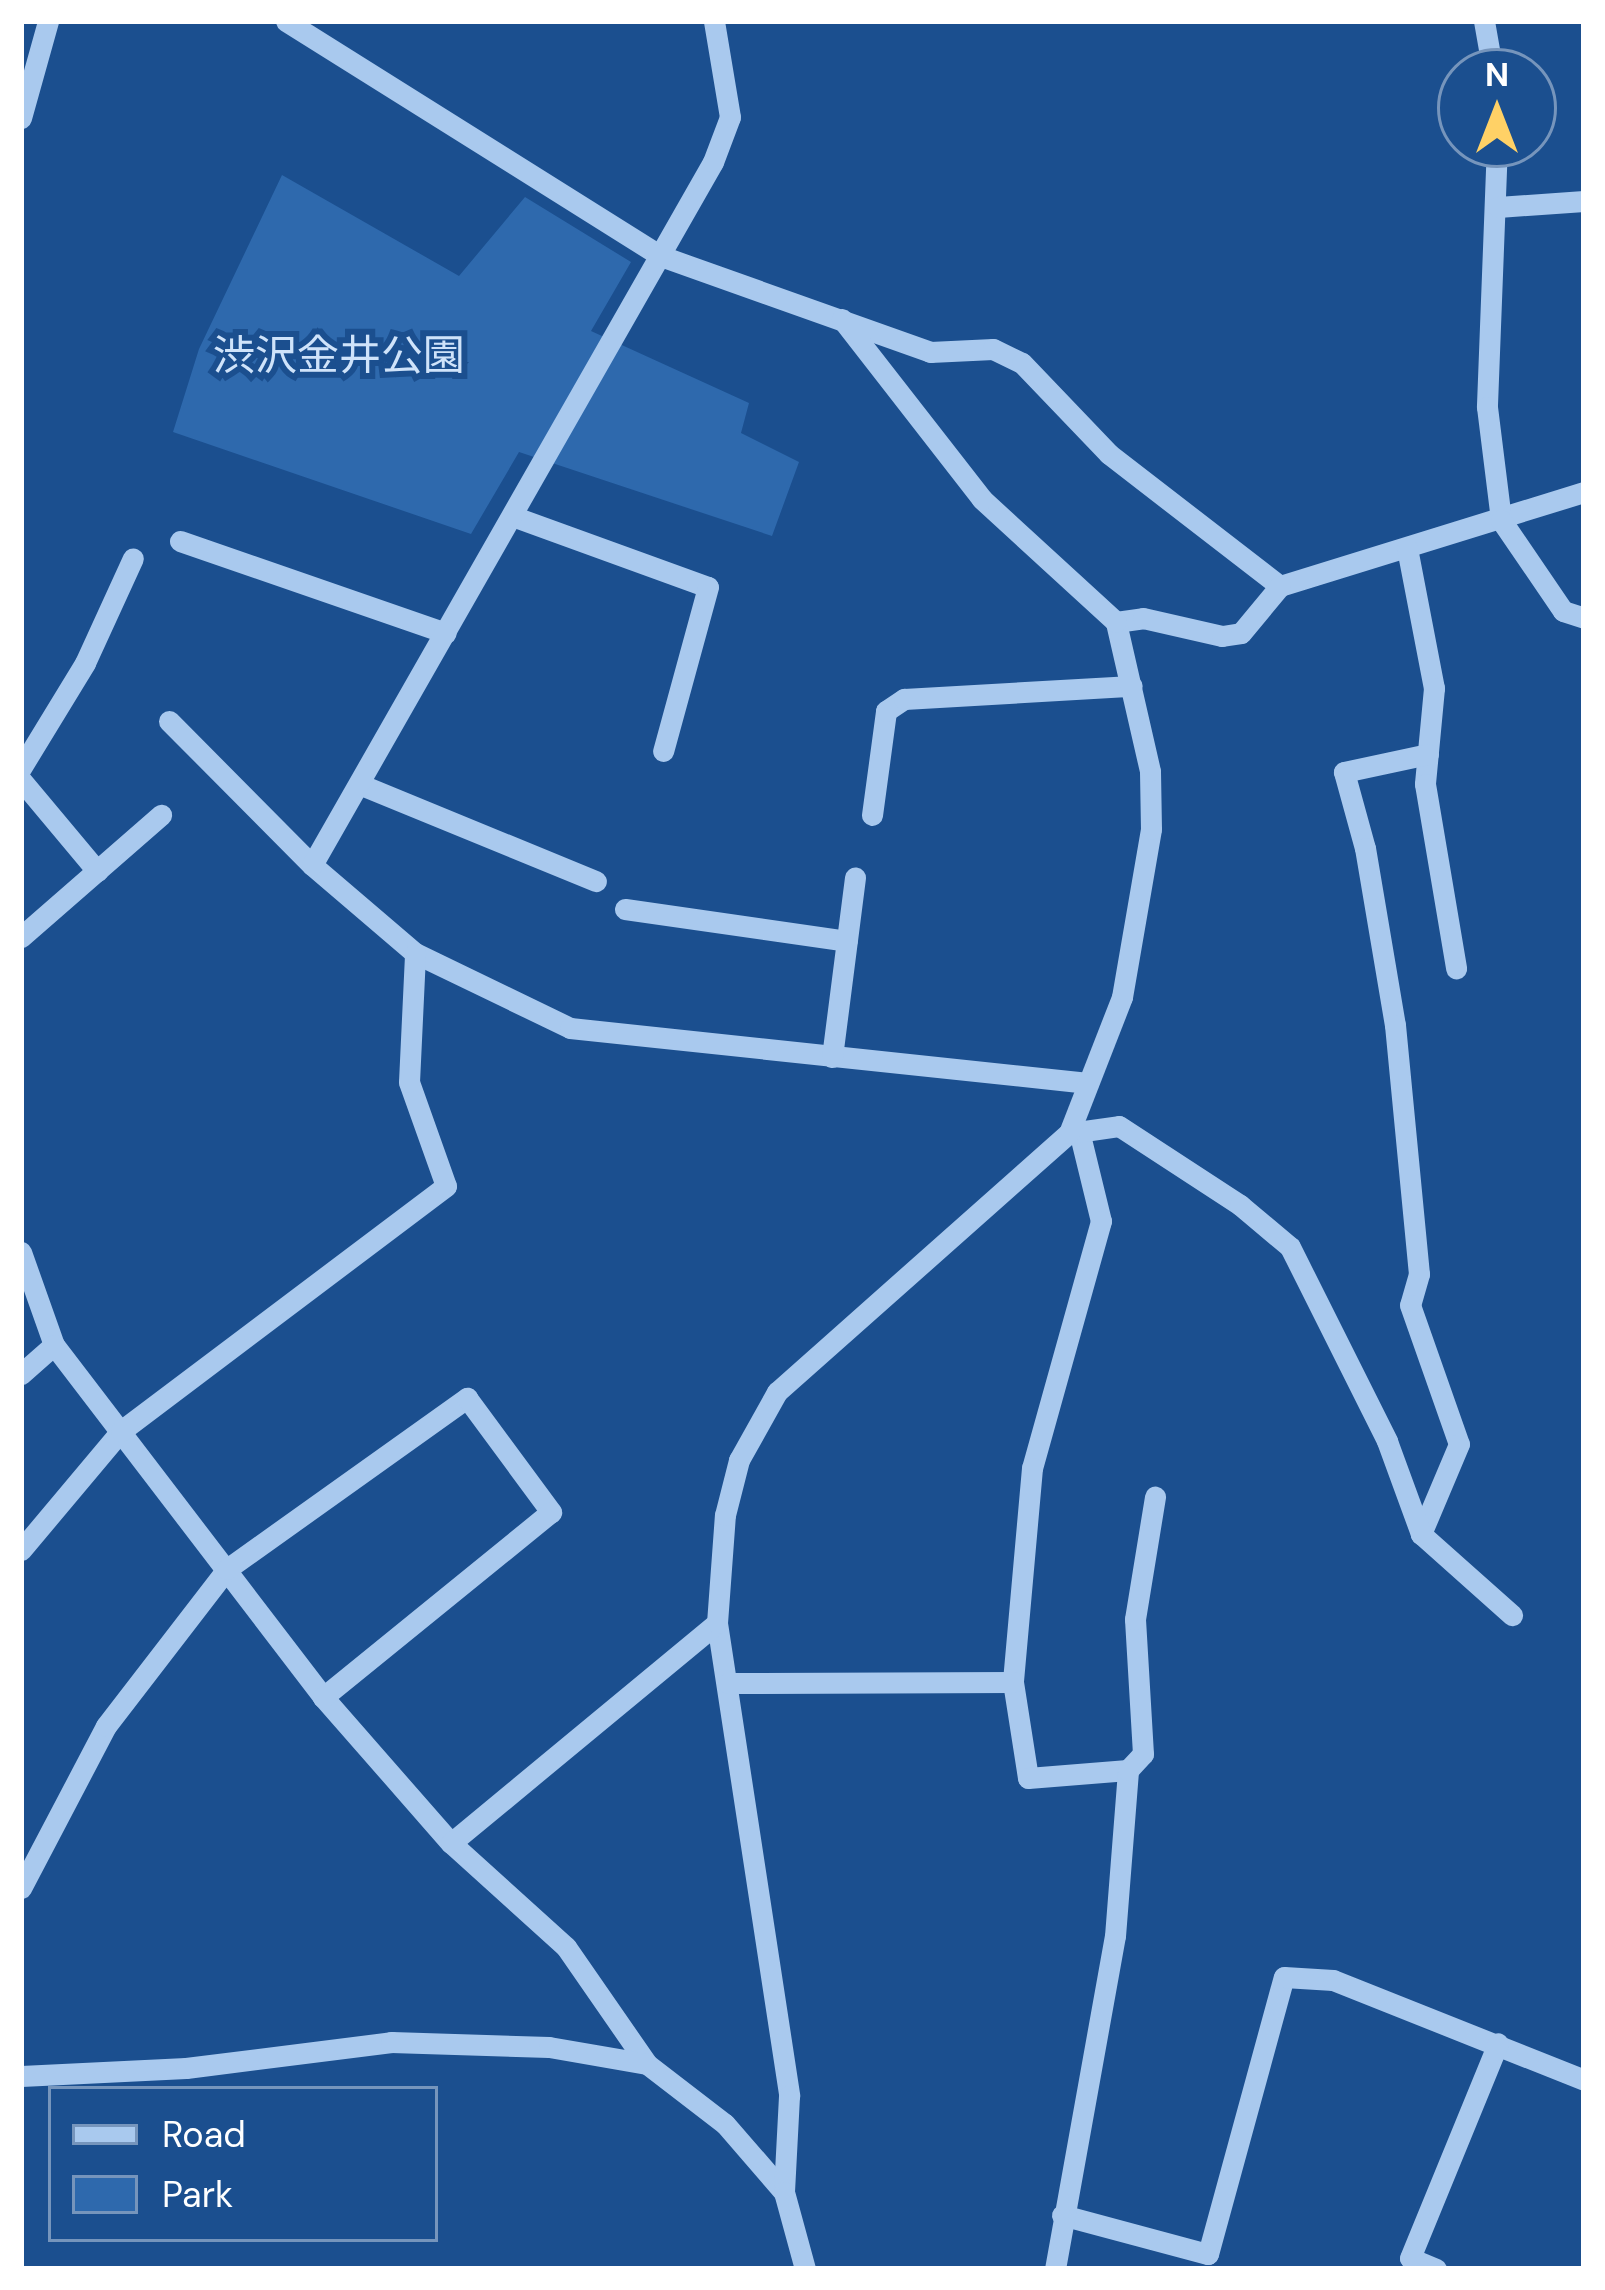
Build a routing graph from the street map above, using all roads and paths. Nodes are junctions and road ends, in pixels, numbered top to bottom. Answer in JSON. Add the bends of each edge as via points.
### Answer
{"nodes":[{"id":1,"x":48,"y":21,"type":"edge"},
{"id":2,"x":286,"y":21,"type":"edge"},
{"id":3,"x":714,"y":21,"type":"edge"},
{"id":4,"x":21,"y":118,"type":"edge"},
{"id":5,"x":1497,"y":168,"type":"edge"},
{"id":6,"x":1584,"y":201,"type":"edge"},
{"id":7,"x":1498,"y":208,"type":"junction"},
{"id":8,"x":661,"y":256,"type":"junction"},
{"id":9,"x":842,"y":319,"type":"junction"},
{"id":10,"x":1584,"y":492,"type":"edge"},
{"id":11,"x":512,"y":516,"type":"junction"},
{"id":12,"x":1501,"y":520,"type":"junction"},
{"id":13,"x":180,"y":541,"type":"dead end"},
{"id":14,"x":1407,"y":548,"type":"junction"},
{"id":15,"x":133,"y":559,"type":"dead end"},
{"id":16,"x":1280,"y":586,"type":"junction"},
{"id":17,"x":1584,"y":618,"type":"edge"},
{"id":18,"x":1116,"y":622,"type":"junction"},
{"id":19,"x":445,"y":633,"type":"junction"},
{"id":20,"x":1132,"y":686,"type":"junction"},
{"id":21,"x":169,"y":721,"type":"dead end"},
{"id":22,"x":663,"y":752,"type":"dead end"},
{"id":23,"x":1428,"y":754,"type":"junction"},
{"id":24,"x":21,"y":768,"type":"edge"},
{"id":25,"x":21,"y":780,"type":"edge"},
{"id":26,"x":359,"y":784,"type":"junction"},
{"id":27,"x":872,"y":814,"type":"dead end"},
{"id":28,"x":161,"y":815,"type":"dead end"},
{"id":29,"x":312,"y":865,"type":"junction"},
{"id":30,"x":97,"y":871,"type":"junction"},
{"id":31,"x":855,"y":877,"type":"dead end"},
{"id":32,"x":596,"y":881,"type":"dead end"},
{"id":33,"x":625,"y":909,"type":"dead end"},
{"id":34,"x":21,"y":937,"type":"edge"},
{"id":35,"x":847,"y":941,"type":"junction"},
{"id":36,"x":415,"y":953,"type":"junction"},
{"id":37,"x":1456,"y":968,"type":"dead end"},
{"id":38,"x":832,"y":1057,"type":"junction"},
{"id":39,"x":1088,"y":1083,"type":"junction"},
{"id":40,"x":1074,"y":1132,"type":"junction"},
{"id":41,"x":21,"y":1252,"type":"edge"},
{"id":42,"x":53,"y":1345,"type":"junction"},
{"id":43,"x":21,"y":1374,"type":"edge"},
{"id":44,"x":122,"y":1431,"type":"junction"},
{"id":45,"x":1155,"y":1497,"type":"dead end"},
{"id":46,"x":1421,"y":1534,"type":"junction"},
{"id":47,"x":21,"y":1550,"type":"edge"},
{"id":48,"x":227,"y":1569,"type":"junction"},
{"id":49,"x":1512,"y":1616,"type":"dead end"},
{"id":50,"x":717,"y":1623,"type":"junction"},
{"id":51,"x":1012,"y":1682,"type":"junction"},
{"id":52,"x":728,"y":1684,"type":"junction"},
{"id":53,"x":323,"y":1696,"type":"junction"},
{"id":54,"x":1128,"y":1770,"type":"junction"},
{"id":55,"x":451,"y":1843,"type":"junction"},
{"id":56,"x":21,"y":1888,"type":"edge"},
{"id":57,"x":1498,"y":2043,"type":"junction"},
{"id":58,"x":647,"y":2064,"type":"junction"},
{"id":59,"x":21,"y":2076,"type":"edge"},
{"id":60,"x":202,"y":2078,"type":"edge"},
{"id":61,"x":1584,"y":2080,"type":"edge"},
{"id":62,"x":784,"y":2192,"type":"junction"},
{"id":63,"x":1061,"y":2215,"type":"junction"},
{"id":64,"x":1207,"y":2262,"type":"edge"},
{"id":65,"x":805,"y":2269,"type":"edge"},
{"id":66,"x":1054,"y":2269,"type":"edge"},
{"id":67,"x":1436,"y":2269,"type":"edge"}],
"edges":[{"from":1,"to":4,"type":"street"},
{"from":2,"to":8,"type":"street"},
{"from":3,"to":8,"type":"street","via":[[730,117]]},
{"from":5,"to":7,"type":"street"},
{"from":6,"to":7,"type":"street"},
{"from":7,"to":12,"type":"street","via":[[1487,407]]},
{"from":8,"to":9,"type":"street"},
{"from":8,"to":11,"type":"street"},
{"from":9,"to":16,"type":"street","via":[[929,352],[993,349],[1022,363],[1109,454]]},
{"from":9,"to":18,"type":"street","via":[[982,499]]},
{"from":10,"to":12,"type":"street"},
{"from":11,"to":19,"type":"street"},
{"from":11,"to":22,"type":"street","via":[[708,586]]},
{"from":12,"to":14,"type":"street"},
{"from":12,"to":17,"type":"street","via":[[1563,611]]},
{"from":13,"to":19,"type":"street"},
{"from":14,"to":16,"type":"street"},
{"from":14,"to":23,"type":"street","via":[[1434,688]]},
{"from":15,"to":24,"type":"street","via":[[85,663]]},
{"from":16,"to":18,"type":"street","via":[[1241,633],[1222,636],[1144,617]]},
{"from":18,"to":20,"type":"street"},
{"from":19,"to":26,"type":"street"},
{"from":20,"to":27,"type":"street","via":[[904,699],[886,711]]},
{"from":20,"to":39,"type":"street","via":[[1150,771],[1151,829],[1122,997]]},
{"from":21,"to":29,"type":"street"},
{"from":23,"to":37,"type":"street","via":[[1425,784]]},
{"from":23,"to":46,"type":"street","via":[[1344,772],[1365,848],[1406,1121],[1419,1274],[1410,1305],[1459,1444]]},
{"from":25,"to":30,"type":"street"},
{"from":26,"to":29,"type":"street"},
{"from":26,"to":32,"type":"street"},
{"from":28,"to":30,"type":"street"},
{"from":29,"to":36,"type":"street"},
{"from":30,"to":34,"type":"street"},
{"from":31,"to":35,"type":"street"},
{"from":33,"to":35,"type":"street"},
{"from":35,"to":38,"type":"street"},
{"from":36,"to":38,"type":"street","via":[[570,1028]]},
{"from":36,"to":44,"type":"street","via":[[409,1082],[446,1186]]},
{"from":38,"to":39,"type":"street"},
{"from":39,"to":40,"type":"street"},
{"from":40,"to":46,"type":"street","via":[[1119,1126],[1290,1246],[1387,1441]]},
{"from":40,"to":50,"type":"street","via":[[777,1392],[739,1460],[725,1515]]},
{"from":40,"to":51,"type":"street","via":[[1101,1220],[1032,1468]]},
{"from":41,"to":42,"type":"street"},
{"from":42,"to":43,"type":"street"},
{"from":42,"to":44,"type":"street"},
{"from":44,"to":47,"type":"street"},
{"from":44,"to":48,"type":"street"},
{"from":45,"to":54,"type":"street","via":[[1135,1619],[1143,1754]]},
{"from":46,"to":49,"type":"street"},
{"from":48,"to":53,"type":"street"},
{"from":48,"to":53,"type":"street","via":[[467,1398],[551,1512]]},
{"from":48,"to":56,"type":"street","via":[[106,1726]]},
{"from":50,"to":52,"type":"street"},
{"from":50,"to":55,"type":"street"},
{"from":51,"to":52,"type":"street"},
{"from":51,"to":54,"type":"street","via":[[1028,1778]]},
{"from":52,"to":62,"type":"street","via":[[789,2096]]},
{"from":53,"to":55,"type":"street"},
{"from":54,"to":63,"type":"street","via":[[1115,1936]]},
{"from":55,"to":58,"type":"street","via":[[566,1947]]},
{"from":57,"to":61,"type":"street"},
{"from":57,"to":64,"type":"street","via":[[1333,1980],[1284,1977]]},
{"from":57,"to":67,"type":"street","via":[[1410,2258]]},
{"from":58,"to":60,"type":"street","via":[[549,2047],[391,2042]]},
{"from":58,"to":62,"type":"street","via":[[725,2124]]},
{"from":59,"to":60,"type":"street"},
{"from":62,"to":65,"type":"street"},
{"from":63,"to":64,"type":"street"},
{"from":63,"to":66,"type":"street"}]}
